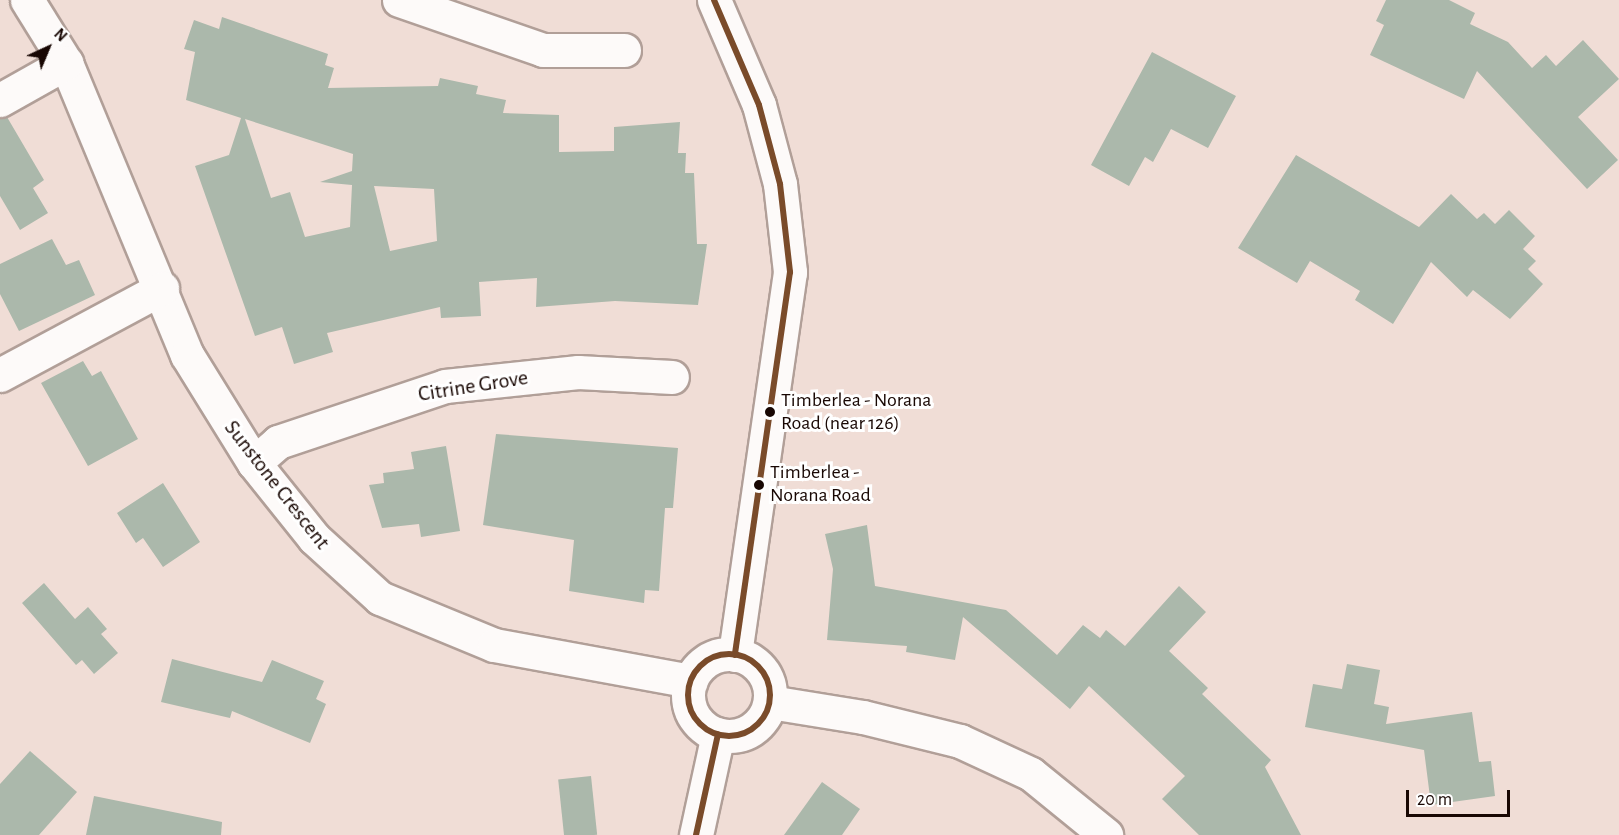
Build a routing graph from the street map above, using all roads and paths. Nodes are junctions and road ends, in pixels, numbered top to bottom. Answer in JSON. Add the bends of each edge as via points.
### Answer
{"nodes":[{"id":1,"x":27,"y":0,"type":"edge"},
{"id":2,"x":399,"y":0,"type":"edge"},
{"id":3,"x":714,"y":0,"type":"edge"},
{"id":4,"x":624,"y":50,"type":"dead end"},
{"id":5,"x":66,"y":63,"type":"junction"},
{"id":6,"x":0,"y":100,"type":"edge"},
{"id":7,"x":162,"y":288,"type":"junction"},
{"id":8,"x":0,"y":375,"type":"edge"},
{"id":9,"x":672,"y":377,"type":"dead end"},
{"id":10,"x":254,"y":463,"type":"junction"},
{"id":11,"x":735,"y":655,"type":"junction"},
{"id":12,"x":691,"y":681,"type":"junction"},
{"id":13,"x":770,"y":702,"type":"junction"},
{"id":14,"x":718,"y":734,"type":"junction"},
{"id":15,"x":696,"y":835,"type":"edge"},
{"id":16,"x":1106,"y":835,"type":"edge"}],
"edges":[{"from":1,"to":5,"type":"street","name":"Sunstone Crescent"},
{"from":2,"to":4,"type":"street","via":[[543,50]]},
{"from":3,"to":11,"type":"street","via":[[759,105],[780,184],[790,272]]},
{"from":5,"to":6,"type":"street"},
{"from":5,"to":7,"type":"street","name":"Sunstone Crescent"},
{"from":7,"to":8,"type":"street"},
{"from":7,"to":10,"type":"street","name":"Sunstone Crescent","via":[[188,355]]},
{"from":9,"to":10,"type":"street","name":"Citrine Grove","via":[[578,372],[445,386],[278,442]]},
{"from":10,"to":12,"type":"street","name":"Sunstone Crescent","via":[[314,538],[380,598],[494,645]]},
{"from":11,"to":12,"type":"street","via":[[708,659]]},
{"from":11,"to":13,"type":"street","via":[[758,666],[770,689]]},
{"from":12,"to":14,"type":"street","via":[[690,707],[705,729]]},
{"from":13,"to":14,"type":"street","via":[[756,726],[731,736]]},
{"from":13,"to":16,"type":"street","via":[[863,717],[960,741],[1031,774]]},
{"from":14,"to":15,"type":"street"}]}
